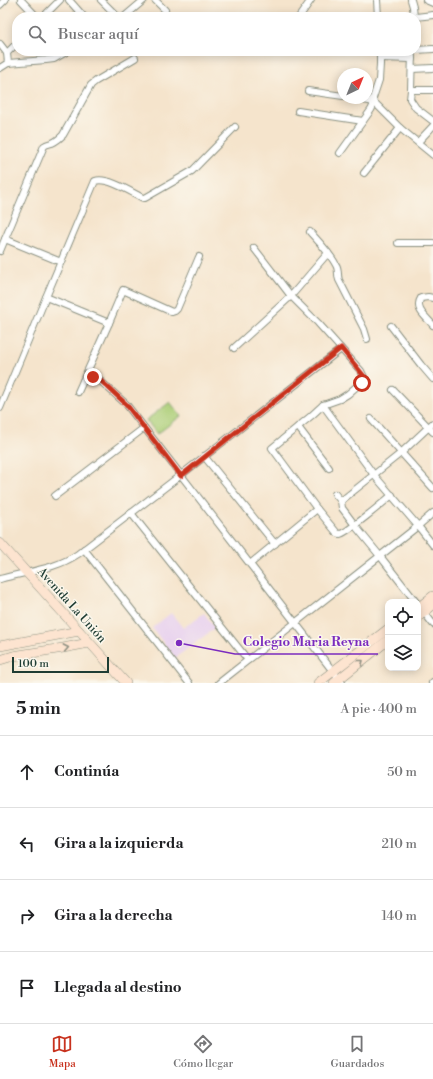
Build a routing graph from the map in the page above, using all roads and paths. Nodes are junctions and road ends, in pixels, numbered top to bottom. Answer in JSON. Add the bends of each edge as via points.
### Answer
{"nodes":[{"id":1,"x":5,"y":0,"type":"edge"},
{"id":2,"x":21,"y":0,"type":"edge"},
{"id":3,"x":60,"y":0,"type":"edge"},
{"id":4,"x":69,"y":0,"type":"edge"},
{"id":5,"x":101,"y":0,"type":"edge"},
{"id":6,"x":113,"y":0,"type":"edge"},
{"id":7,"x":144,"y":0,"type":"edge"},
{"id":8,"x":155,"y":0,"type":"edge"},
{"id":9,"x":311,"y":0,"type":"edge"},
{"id":10,"x":377,"y":0,"type":"edge"},
{"id":11,"x":411,"y":0,"type":"edge"},
{"id":12,"x":426,"y":0,"type":"edge"},
{"id":13,"x":433,"y":3,"type":"edge"},
{"id":14,"x":0,"y":5,"type":"edge"},
{"id":15,"x":106,"y":5,"type":"junction"},
{"id":16,"x":165,"y":10,"type":"dead end"},
{"id":17,"x":32,"y":12,"type":"edge"},
{"id":18,"x":48,"y":12,"type":"edge"},
{"id":19,"x":80,"y":12,"type":"edge"},
{"id":20,"x":113,"y":12,"type":"edge"},
{"id":21,"x":130,"y":12,"type":"edge"},
{"id":22,"x":303,"y":12,"type":"edge"},
{"id":23,"x":378,"y":12,"type":"edge"},
{"id":24,"x":414,"y":12,"type":"edge"},
{"id":25,"x":433,"y":15,"type":"edge"},
{"id":26,"x":421,"y":16,"type":"edge"},
{"id":27,"x":0,"y":44,"type":"edge"},
{"id":28,"x":12,"y":48,"type":"edge"},
{"id":29,"x":433,"y":49,"type":"edge"},
{"id":30,"x":421,"y":50,"type":"edge"},
{"id":31,"x":7,"y":54,"type":"junction"},
{"id":32,"x":59,"y":56,"type":"edge"},
{"id":33,"x":134,"y":58,"type":"dead end"},
{"id":34,"x":380,"y":58,"type":"joint"},
{"id":35,"x":412,"y":59,"type":"joint"},
{"id":36,"x":8,"y":63,"type":"junction"},
{"id":37,"x":0,"y":68,"type":"edge"},
{"id":38,"x":433,"y":68,"type":"edge"},
{"id":39,"x":412,"y":69,"type":"junction"},
{"id":40,"x":412,"y":90,"type":"junction"},
{"id":41,"x":433,"y":90,"type":"edge"},
{"id":42,"x":308,"y":91,"type":"dead end"},
{"id":43,"x":337,"y":95,"type":"edge"},
{"id":44,"x":374,"y":102,"type":"junction"},
{"id":45,"x":298,"y":111,"type":"dead end"},
{"id":46,"x":363,"y":121,"type":"junction"},
{"id":47,"x":433,"y":121,"type":"edge"},
{"id":48,"x":433,"y":126,"type":"edge"},
{"id":49,"x":235,"y":127,"type":"dead end"},
{"id":50,"x":400,"y":128,"type":"junction"},
{"id":51,"x":418,"y":142,"type":"junction"},
{"id":52,"x":340,"y":153,"type":"dead end"},
{"id":53,"x":433,"y":155,"type":"edge"},
{"id":54,"x":364,"y":173,"type":"dead end"},
{"id":55,"x":310,"y":232,"type":"dead end"},
{"id":56,"x":5,"y":239,"type":"junction"},
{"id":57,"x":398,"y":243,"type":"dead end"},
{"id":58,"x":433,"y":243,"type":"edge"},
{"id":59,"x":254,"y":248,"type":"dead end"},
{"id":60,"x":0,"y":251,"type":"edge"},
{"id":61,"x":328,"y":253,"type":"junction"},
{"id":62,"x":199,"y":257,"type":"dead end"},
{"id":63,"x":61,"y":262,"type":"junction"},
{"id":64,"x":291,"y":296,"type":"junction"},
{"id":65,"x":46,"y":297,"type":"junction"},
{"id":66,"x":433,"y":298,"type":"edge"},
{"id":67,"x":109,"y":323,"type":"junction"},
{"id":68,"x":433,"y":325,"type":"edge"},
{"id":69,"x":391,"y":326,"type":"dead end"},
{"id":70,"x":367,"y":339,"type":"dead end"},
{"id":71,"x":234,"y":348,"type":"dead end"},
{"id":72,"x":341,"y":348,"type":"junction"},
{"id":73,"x":433,"y":379,"type":"edge"},
{"id":74,"x":83,"y":381,"type":"junction"},
{"id":75,"x":393,"y":390,"type":"dead end"},
{"id":76,"x":78,"y":392,"type":"dead end"},
{"id":77,"x":323,"y":405,"type":"junction"},
{"id":78,"x":0,"y":408,"type":"edge"},
{"id":79,"x":371,"y":419,"type":"dead end"},
{"id":80,"x":298,"y":427,"type":"junction"},
{"id":81,"x":144,"y":428,"type":"junction"},
{"id":82,"x":432,"y":428,"type":"edge"},
{"id":83,"x":401,"y":453,"type":"junction"},
{"id":84,"x":204,"y":456,"type":"junction"},
{"id":85,"x":329,"y":468,"type":"dead end"},
{"id":86,"x":374,"y":475,"type":"junction"},
{"id":87,"x":181,"y":476,"type":"junction"},
{"id":88,"x":433,"y":488,"type":"edge"},
{"id":89,"x":336,"y":494,"type":"dead end"},
{"id":90,"x":392,"y":495,"type":"junction"},
{"id":91,"x":55,"y":496,"type":"dead end"},
{"id":92,"x":341,"y":501,"type":"junction"},
{"id":93,"x":317,"y":509,"type":"junction"},
{"id":94,"x":131,"y":513,"type":"junction"},
{"id":95,"x":433,"y":513,"type":"edge"},
{"id":96,"x":355,"y":525,"type":"junction"},
{"id":97,"x":418,"y":526,"type":"junction"},
{"id":98,"x":0,"y":543,"type":"edge"},
{"id":99,"x":275,"y":544,"type":"junction"},
{"id":100,"x":433,"y":545,"type":"edge"},
{"id":101,"x":84,"y":549,"type":"junction"},
{"id":102,"x":380,"y":556,"type":"junction"},
{"id":103,"x":250,"y":564,"type":"junction"},
{"id":104,"x":26,"y":572,"type":"junction"},
{"id":105,"x":0,"y":579,"type":"edge"},
{"id":106,"x":433,"y":596,"type":"edge"},
{"id":107,"x":412,"y":599,"type":"edge"},
{"id":108,"x":433,"y":605,"type":"edge"},
{"id":109,"x":421,"y":606,"type":"edge"},
{"id":110,"x":421,"y":608,"type":"edge"},
{"id":111,"x":421,"y":610,"type":"edge"},
{"id":112,"x":296,"y":623,"type":"junction"},
{"id":113,"x":433,"y":624,"type":"edge"},
{"id":114,"x":79,"y":631,"type":"junction"},
{"id":115,"x":385,"y":631,"type":"edge"},
{"id":116,"x":90,"y":643,"type":"junction"},
{"id":117,"x":385,"y":643,"type":"edge"},
{"id":118,"x":0,"y":646,"type":"edge"},
{"id":119,"x":0,"y":660,"type":"edge"},
{"id":120,"x":248,"y":660,"type":"junction"},
{"id":121,"x":333,"y":671,"type":"junction"},
{"id":122,"x":338,"y":682,"type":"edge"},
{"id":123,"x":126,"y":683,"type":"edge"},
{"id":124,"x":189,"y":683,"type":"edge"},
{"id":125,"x":219,"y":683,"type":"edge"},
{"id":126,"x":318,"y":683,"type":"edge"}],
"edges":[{"from":1,"to":14,"type":"street"},
{"from":2,"to":17,"type":"street"},
{"from":3,"to":18,"type":"street"},
{"from":4,"to":19,"type":"street"},
{"from":5,"to":15,"type":"street"},
{"from":6,"to":15,"type":"street"},
{"from":7,"to":21,"type":"street"},
{"from":8,"to":16,"type":"street"},
{"from":9,"to":22,"type":"street"},
{"from":10,"to":23,"type":"street"},
{"from":11,"to":24,"type":"street"},
{"from":12,"to":13,"type":"street"},
{"from":15,"to":20,"type":"street"},
{"from":25,"to":26,"type":"street"},
{"from":27,"to":31,"type":"street"},
{"from":28,"to":31,"type":"street"},
{"from":29,"to":30,"type":"street"},
{"from":31,"to":36,"type":"street"},
{"from":32,"to":36,"type":"street","via":[[50,60]]},
{"from":33,"to":56,"type":"street","via":[[91,85],[63,135],[44,146]]},
{"from":34,"to":35,"type":"street"},
{"from":34,"to":44,"type":"street"},
{"from":35,"to":39,"type":"street"},
{"from":36,"to":37,"type":"street"},
{"from":38,"to":39,"type":"street"},
{"from":39,"to":40,"type":"street"},
{"from":40,"to":41,"type":"street"},
{"from":40,"to":47,"type":"street","via":[[410,99],[413,104]]},
{"from":42,"to":43,"type":"street"},
{"from":44,"to":46,"type":"street"},
{"from":44,"to":50,"type":"street"},
{"from":45,"to":46,"type":"street"},
{"from":46,"to":52,"type":"street"},
{"from":48,"to":51,"type":"street"},
{"from":49,"to":63,"type":"street","via":[[192,171],[145,198],[103,180],[96,181]]},
{"from":50,"to":51,"type":"street"},
{"from":50,"to":54,"type":"street"},
{"from":51,"to":53,"type":"street"},
{"from":55,"to":61,"type":"street"},
{"from":56,"to":60,"type":"street"},
{"from":56,"to":63,"type":"street"},
{"from":57,"to":58,"type":"street"},
{"from":59,"to":64,"type":"street"},
{"from":61,"to":64,"type":"street"},
{"from":61,"to":70,"type":"street","via":[[337,266],[339,280]]},
{"from":62,"to":67,"type":"street","via":[[175,311],[172,312],[123,290]]},
{"from":63,"to":65,"type":"street"},
{"from":64,"to":71,"type":"street"},
{"from":64,"to":72,"type":"street"},
{"from":65,"to":67,"type":"street"},
{"from":65,"to":78,"type":"street"},
{"from":66,"to":68,"type":"street","via":[[421,298],[418,304]]},
{"from":67,"to":74,"type":"street"},
{"from":69,"to":73,"type":"street"},
{"from":72,"to":77,"type":"street","via":[[365,379],[340,399]]},
{"from":72,"to":84,"type":"street"},
{"from":74,"to":76,"type":"street"},
{"from":74,"to":81,"type":"street","via":[[98,378],[126,404]]},
{"from":75,"to":82,"type":"street"},
{"from":77,"to":80,"type":"street"},
{"from":77,"to":86,"type":"street"},
{"from":79,"to":83,"type":"street"},
{"from":80,"to":85,"type":"street"},
{"from":80,"to":93,"type":"street","via":[[272,448]]},
{"from":81,"to":87,"type":"street"},
{"from":81,"to":91,"type":"street"},
{"from":82,"to":83,"type":"street"},
{"from":83,"to":86,"type":"street"},
{"from":83,"to":88,"type":"street"},
{"from":84,"to":87,"type":"street"},
{"from":84,"to":99,"type":"street"},
{"from":86,"to":90,"type":"street"},
{"from":86,"to":92,"type":"street"},
{"from":87,"to":94,"type":"street"},
{"from":87,"to":103,"type":"street"},
{"from":89,"to":92,"type":"street"},
{"from":90,"to":96,"type":"street"},
{"from":90,"to":97,"type":"street"},
{"from":92,"to":96,"type":"street","via":[[342,508]]},
{"from":93,"to":96,"type":"street","via":[[336,533],[340,534]]},
{"from":93,"to":99,"type":"street"},
{"from":94,"to":101,"type":"street"},
{"from":94,"to":120,"type":"street"},
{"from":95,"to":97,"type":"street"},
{"from":96,"to":102,"type":"street"},
{"from":97,"to":100,"type":"street"},
{"from":97,"to":102,"type":"street"},
{"from":98,"to":104,"type":"street","name":"Avenida La Unión"},
{"from":99,"to":103,"type":"street"},
{"from":101,"to":104,"type":"street","via":[[53,567]]},
{"from":101,"to":124,"type":"street"},
{"from":102,"to":107,"type":"street"},
{"from":102,"to":112,"type":"street"},
{"from":103,"to":112,"type":"street"},
{"from":104,"to":105,"type":"street"},
{"from":104,"to":114,"type":"street","name":"Avenida La Unión"},
{"from":106,"to":109,"type":"street"},
{"from":108,"to":110,"type":"street"},
{"from":111,"to":113,"type":"street"},
{"from":112,"to":120,"type":"street"},
{"from":112,"to":121,"type":"street"},
{"from":114,"to":116,"type":"street","name":"Avenida La Unión"},
{"from":114,"to":118,"type":"street"},
{"from":115,"to":121,"type":"street"},
{"from":119,"to":116,"type":"street","one_way":true},
{"from":116,"to":123,"type":"street","name":"Avenida La Unión"},
{"from":122,"to":117,"type":"street","one_way":true},
{"from":120,"to":125,"type":"street"},
{"from":121,"to":122,"type":"street"},
{"from":121,"to":126,"type":"street"}]}
